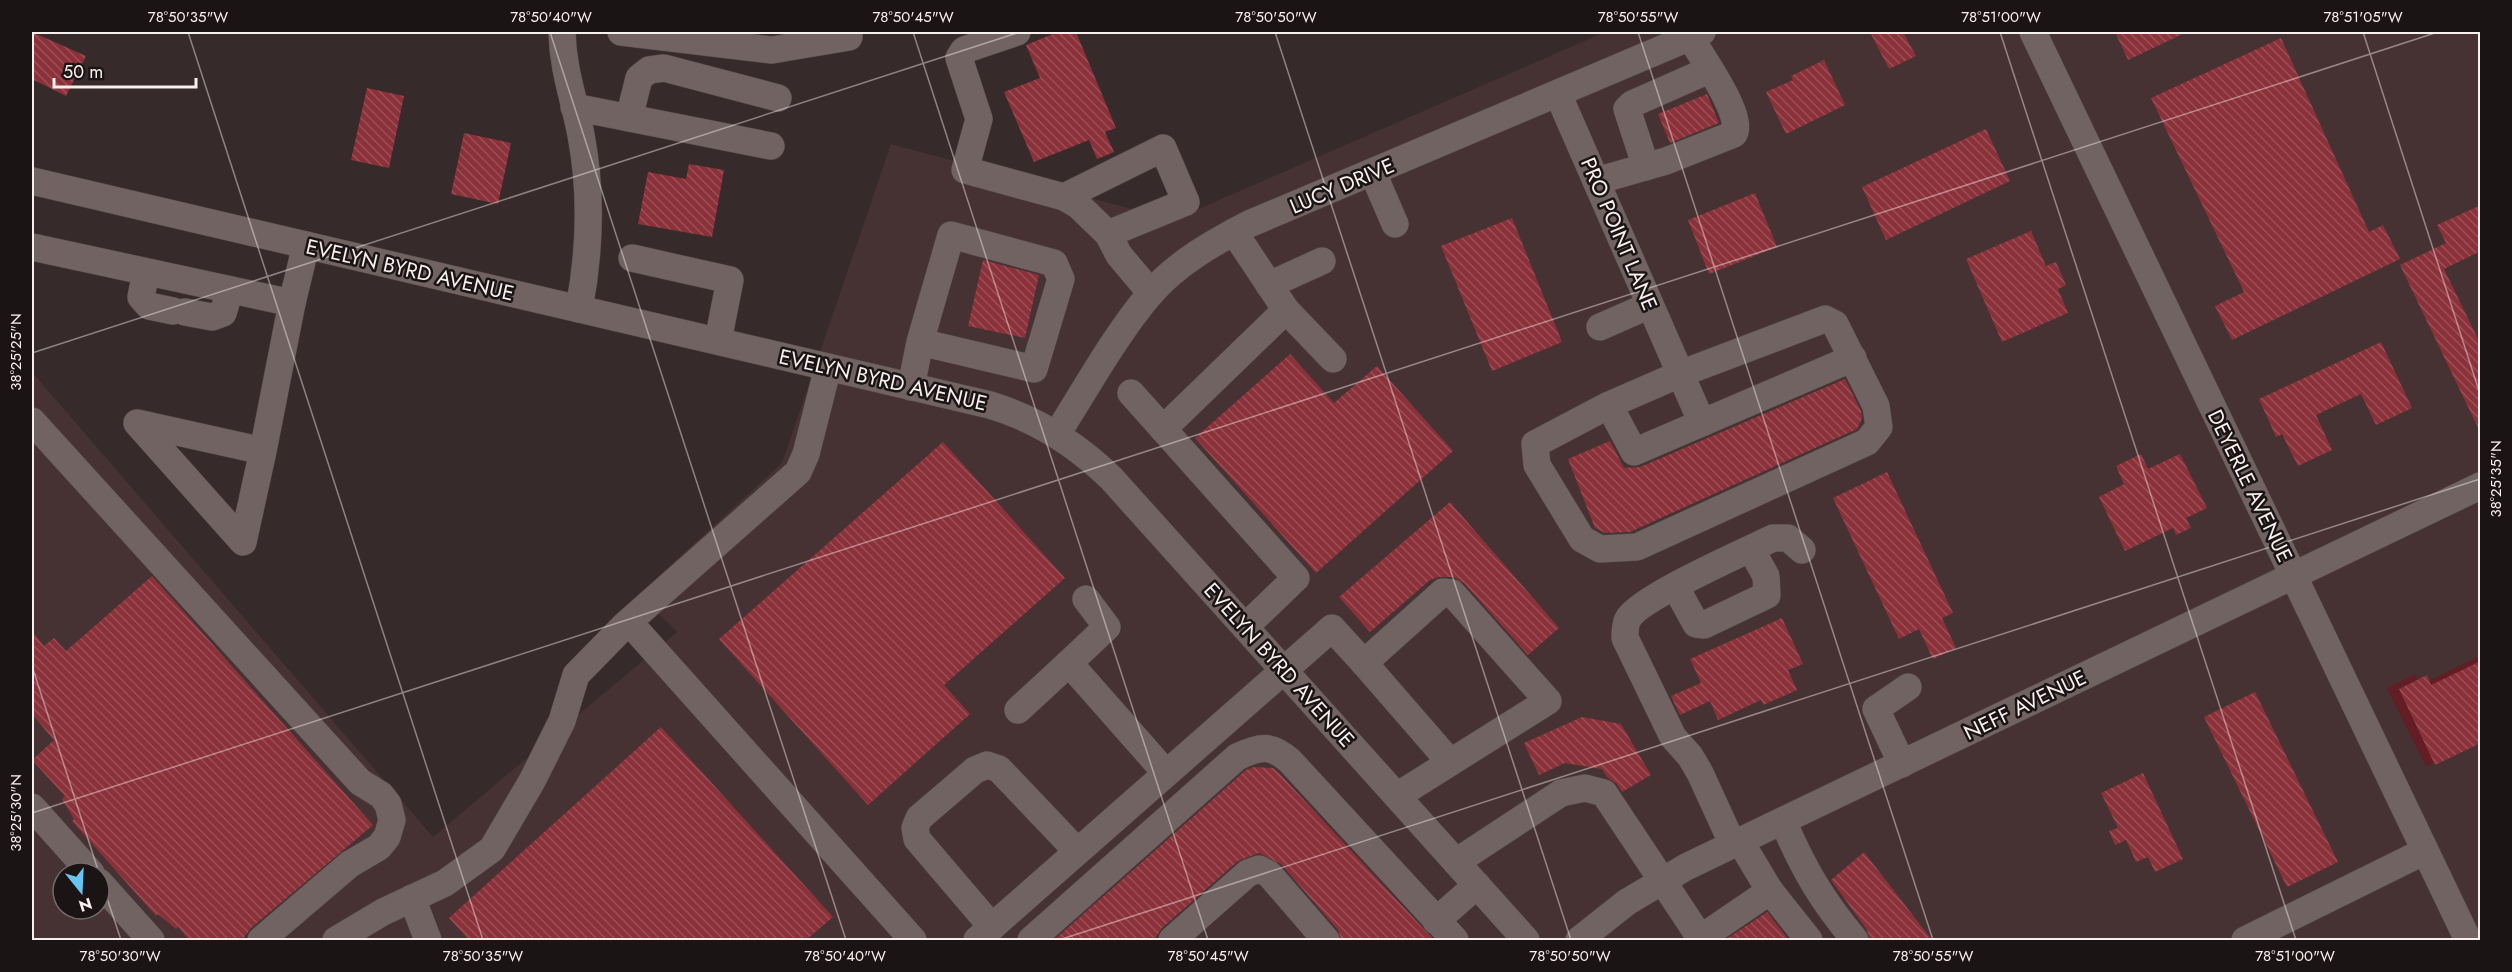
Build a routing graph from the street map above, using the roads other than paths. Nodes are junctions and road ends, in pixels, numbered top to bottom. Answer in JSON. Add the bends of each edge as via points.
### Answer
{"nodes":[{"id":1,"x":562,"y":32,"type":"edge"},
{"id":2,"x":621,"y":32,"type":"edge"},
{"id":3,"x":1017,"y":32,"type":"edge"},
{"id":4,"x":2033,"y":32,"type":"edge"},
{"id":5,"x":1696,"y":34,"type":"edge"},
{"id":6,"x":849,"y":37,"type":"dead end"},
{"id":7,"x":1709,"y":70,"type":"junction"},
{"id":8,"x":1558,"y":94,"type":"junction"},
{"id":9,"x":778,"y":98,"type":"dead end"},
{"id":10,"x":574,"y":107,"type":"junction"},
{"id":11,"x":629,"y":118,"type":"junction"},
{"id":12,"x":771,"y":146,"type":"dead end"},
{"id":13,"x":1646,"y":167,"type":"junction"},
{"id":14,"x":1373,"y":173,"type":"junction"},
{"id":15,"x":32,"y":181,"type":"edge"},
{"id":16,"x":1596,"y":181,"type":"junction"},
{"id":17,"x":1064,"y":196,"type":"junction"},
{"id":18,"x":1395,"y":224,"type":"dead end"},
{"id":19,"x":1234,"y":232,"type":"junction"},
{"id":20,"x":1108,"y":234,"type":"junction"},
{"id":21,"x":306,"y":245,"type":"junction"},
{"id":22,"x":32,"y":247,"type":"edge"},
{"id":23,"x":632,"y":258,"type":"dead end"},
{"id":24,"x":1322,"y":261,"type":"dead end"},
{"id":25,"x":146,"y":272,"type":"junction"},
{"id":26,"x":1269,"y":285,"type":"junction"},
{"id":27,"x":230,"y":290,"type":"junction"},
{"id":28,"x":1152,"y":293,"type":"junction"},
{"id":29,"x":292,"y":303,"type":"junction"},
{"id":30,"x":1650,"y":305,"type":"junction"},
{"id":31,"x":579,"y":309,"type":"junction"},
{"id":32,"x":1287,"y":310,"type":"junction"},
{"id":33,"x":1600,"y":327,"type":"dead end"},
{"id":34,"x":718,"y":341,"type":"junction"},
{"id":35,"x":920,"y":342,"type":"junction"},
{"id":36,"x":1853,"y":358,"type":"junction"},
{"id":37,"x":1333,"y":359,"type":"dead end"},
{"id":38,"x":828,"y":367,"type":"junction"},
{"id":39,"x":1680,"y":374,"type":"junction"},
{"id":40,"x":911,"y":387,"type":"junction"},
{"id":41,"x":1131,"y":393,"type":"dead end"},
{"id":42,"x":1609,"y":405,"type":"junction"},
{"id":43,"x":32,"y":421,"type":"edge"},
{"id":44,"x":1702,"y":423,"type":"junction"},
{"id":45,"x":1162,"y":429,"type":"junction"},
{"id":46,"x":1057,"y":434,"type":"junction"},
{"id":47,"x":263,"y":451,"type":"junction"},
{"id":48,"x":2481,"y":486,"type":"edge"},
{"id":49,"x":1751,"y":549,"type":"junction"},
{"id":50,"x":1802,"y":550,"type":"dead end"},
{"id":51,"x":2293,"y":576,"type":"junction"},
{"id":52,"x":1675,"y":586,"type":"junction"},
{"id":53,"x":1086,"y":599,"type":"dead end"},
{"id":54,"x":629,"y":622,"type":"junction"},
{"id":55,"x":1245,"y":627,"type":"junction"},
{"id":56,"x":1069,"y":663,"type":"junction"},
{"id":57,"x":1364,"y":663,"type":"junction"},
{"id":58,"x":1284,"y":671,"type":"junction"},
{"id":59,"x":1908,"y":687,"type":"dead end"},
{"id":60,"x":1018,"y":710,"type":"dead end"},
{"id":61,"x":1450,"y":762,"type":"junction"},
{"id":62,"x":1902,"y":764,"type":"junction"},
{"id":63,"x":1166,"y":773,"type":"junction"},
{"id":64,"x":1397,"y":796,"type":"junction"},
{"id":65,"x":32,"y":807,"type":"edge"},
{"id":66,"x":1782,"y":821,"type":"junction"},
{"id":67,"x":1736,"y":843,"type":"junction"},
{"id":68,"x":2425,"y":851,"type":"junction"},
{"id":69,"x":1077,"y":852,"type":"junction"},
{"id":70,"x":80,"y":861,"type":"edge"},
{"id":71,"x":1456,"y":862,"type":"junction"},
{"id":72,"x":1661,"y":881,"type":"junction"},
{"id":73,"x":1477,"y":885,"type":"junction"},
{"id":74,"x":1770,"y":891,"type":"junction"},
{"id":75,"x":1031,"y":892,"type":"junction"},
{"id":76,"x":111,"y":895,"type":"edge"},
{"id":77,"x":412,"y":898,"type":"junction"},
{"id":78,"x":1056,"y":919,"type":"junction"},
{"id":79,"x":1436,"y":921,"type":"junction"},
{"id":80,"x":985,"y":934,"type":"edge"},
{"id":81,"x":151,"y":940,"type":"edge"},
{"id":82,"x":261,"y":940,"type":"edge"},
{"id":83,"x":336,"y":940,"type":"edge"},
{"id":84,"x":428,"y":940,"type":"edge"},
{"id":85,"x":913,"y":940,"type":"edge"},
{"id":86,"x":1031,"y":940,"type":"edge"},
{"id":87,"x":1172,"y":940,"type":"edge"},
{"id":88,"x":1326,"y":940,"type":"edge"},
{"id":89,"x":1455,"y":940,"type":"edge"},
{"id":90,"x":1526,"y":940,"type":"edge"},
{"id":91,"x":1579,"y":940,"type":"edge"},
{"id":92,"x":1700,"y":940,"type":"edge"},
{"id":93,"x":1809,"y":940,"type":"edge"},
{"id":94,"x":1855,"y":940,"type":"edge"},
{"id":95,"x":2245,"y":940,"type":"edge"},
{"id":96,"x":2468,"y":940,"type":"edge"}],
"edges":[{"from":1,"to":10,"type":"street"},
{"from":2,"to":6,"type":"street","via":[[772,50]]},
{"from":3,"to":17,"type":"street","via":[[964,50],[959,58],[979,119],[965,170]]},
{"from":4,"to":51,"type":"street","name":"DEYERLE AVENUE"},
{"from":5,"to":7,"type":"street"},
{"from":5,"to":8,"type":"street","name":"LUCY DRIVE"},
{"from":7,"to":13,"type":"street","via":[[1628,109]]},
{"from":7,"to":13,"type":"street","via":[[1737,121],[1737,130]]},
{"from":8,"to":14,"type":"street","name":"LUCY DRIVE"},
{"from":8,"to":16,"type":"street","name":"PRO POINT LANE"},
{"from":9,"to":11,"type":"street","via":[[664,68],[649,70],[639,78]]},
{"from":10,"to":11,"type":"street"},
{"from":10,"to":31,"type":"street","via":[[589,216]]},
{"from":11,"to":12,"type":"street"},
{"from":13,"to":16,"type":"street"},
{"from":14,"to":18,"type":"street"},
{"from":14,"to":19,"type":"street","name":"LUCY DRIVE"},
{"from":15,"to":21,"type":"street","name":"EVELYN BYRD AVENUE"},
{"from":16,"to":30,"type":"street","name":"PRO POINT LANE"},
{"from":17,"to":20,"type":"street"},
{"from":17,"to":20,"type":"street","via":[[1163,148],[1186,202]]},
{"from":19,"to":26,"type":"street"},
{"from":19,"to":28,"type":"street","name":"LUCY DRIVE","via":[[1188,260]]},
{"from":20,"to":28,"type":"street","via":[[1119,255]]},
{"from":21,"to":29,"type":"street"},
{"from":21,"to":31,"type":"street","name":"EVELYN BYRD AVENUE"},
{"from":22,"to":25,"type":"street"},
{"from":23,"to":34,"type":"street","via":[[730,280]]},
{"from":24,"to":26,"type":"street"},
{"from":25,"to":27,"type":"street"},
{"from":25,"to":27,"type":"street","via":[[141,297],[149,306],[212,317],[223,313]]},
{"from":26,"to":32,"type":"street"},
{"from":27,"to":29,"type":"street"},
{"from":28,"to":46,"type":"street","name":"LUCY DRIVE"},
{"from":29,"to":47,"type":"street"},
{"from":30,"to":33,"type":"street"},
{"from":30,"to":39,"type":"street","name":"PRO POINT LANE"},
{"from":31,"to":34,"type":"street","name":"EVELYN BYRD AVENUE"},
{"from":32,"to":37,"type":"street"},
{"from":32,"to":45,"type":"street"},
{"from":34,"to":38,"type":"street","name":"EVELYN BYRD AVENUE"},
{"from":35,"to":35,"type":"street","via":[[951,235],[1054,263],[1061,279],[1034,369]]},
{"from":35,"to":40,"type":"street"},
{"from":36,"to":39,"type":"street","via":[[1836,324],[1825,319]]},
{"from":36,"to":42,"type":"street","via":[[1876,406],[1879,428],[1867,442],[1636,547],[1600,549],[1582,539],[1537,465],[1535,444]]},
{"from":36,"to":44,"type":"street"},
{"from":38,"to":40,"type":"street","name":"EVELYN BYRD AVENUE"},
{"from":38,"to":54,"type":"street","via":[[798,472]]},
{"from":39,"to":42,"type":"street"},
{"from":39,"to":44,"type":"street","name":"PRO POINT LANE"},
{"from":40,"to":46,"type":"street","name":"EVELYN BYRD AVENUE","via":[[1002,409]]},
{"from":41,"to":45,"type":"street"},
{"from":42,"to":44,"type":"street","via":[[1634,452]]},
{"from":43,"to":82,"type":"street","via":[[360,782],[388,804],[392,824],[383,843],[350,864]]},
{"from":45,"to":55,"type":"street","via":[[1296,578]]},
{"from":46,"to":55,"type":"street","name":"EVELYN BYRD AVENUE","via":[[1111,477]]},
{"from":47,"to":47,"type":"street","via":[[251,448],[137,423],[243,542]]},
{"from":48,"to":51,"type":"street","name":"NEFF AVENUE"},
{"from":49,"to":50,"type":"street","via":[[1773,538],[1788,538]]},
{"from":49,"to":52,"type":"street"},
{"from":49,"to":52,"type":"street","via":[[1766,576],[1767,595],[1704,625],[1696,624]]},
{"from":51,"to":62,"type":"street","name":"NEFF AVENUE"},
{"from":51,"to":68,"type":"street","name":"DEYERLE AVENUE"},
{"from":52,"to":67,"type":"street","via":[[1635,611],[1627,620],[1624,638],[1673,737],[1690,756]]},
{"from":53,"to":56,"type":"street","via":[[1107,627]]},
{"from":54,"to":77,"type":"street","via":[[576,675],[562,721],[492,849],[445,883]]},
{"from":54,"to":85,"type":"street"},
{"from":55,"to":58,"type":"street","name":"EVELYN BYRD AVENUE"},
{"from":56,"to":60,"type":"street"},
{"from":56,"to":63,"type":"street"},
{"from":57,"to":58,"type":"street","via":[[1332,628]]},
{"from":57,"to":61,"type":"street"},
{"from":57,"to":61,"type":"street","via":[[1443,592],[1452,593],[1548,701]]},
{"from":58,"to":63,"type":"street"},
{"from":58,"to":64,"type":"street","name":"EVELYN BYRD AVENUE"},
{"from":59,"to":62,"type":"street","via":[[1872,701]]},
{"from":61,"to":64,"type":"street"},
{"from":62,"to":66,"type":"street","name":"NEFF AVENUE"},
{"from":63,"to":69,"type":"street"},
{"from":64,"to":71,"type":"street","name":"EVELYN BYRD AVENUE"},
{"from":65,"to":70,"type":"street"},
{"from":66,"to":67,"type":"street","name":"NEFF AVENUE"},
{"from":66,"to":94,"type":"street","via":[[1819,896]]},
{"from":67,"to":72,"type":"street","name":"NEFF AVENUE"},
{"from":67,"to":74,"type":"street"},
{"from":68,"to":95,"type":"street"},
{"from":68,"to":96,"type":"street","name":"DEYERLE AVENUE"},
{"from":69,"to":75,"type":"street"},
{"from":69,"to":80,"type":"street","via":[[999,768],[987,765],[975,770],[919,818],[915,828],[917,839]]},
{"from":71,"to":72,"type":"street","via":[[1561,793],[1585,788],[1604,793]]},
{"from":71,"to":73,"type":"street","name":"EVELYN BYRD AVENUE"},
{"from":72,"to":91,"type":"street","name":"NEFF AVENUE"},
{"from":72,"to":92,"type":"street"},
{"from":73,"to":79,"type":"street"},
{"from":73,"to":90,"type":"street","name":"EVELYN BYRD AVENUE"},
{"from":74,"to":92,"type":"street"},
{"from":74,"to":93,"type":"street"},
{"from":75,"to":78,"type":"street"},
{"from":75,"to":80,"type":"street"},
{"from":76,"to":81,"type":"street"},
{"from":77,"to":83,"type":"street"},
{"from":77,"to":84,"type":"street"},
{"from":78,"to":79,"type":"street","via":[[1237,757],[1266,748],[1290,761]]},
{"from":78,"to":86,"type":"street"},
{"from":79,"to":89,"type":"street"},
{"from":87,"to":88,"type":"street","via":[[1248,873],[1259,869],[1269,874]]}]}
